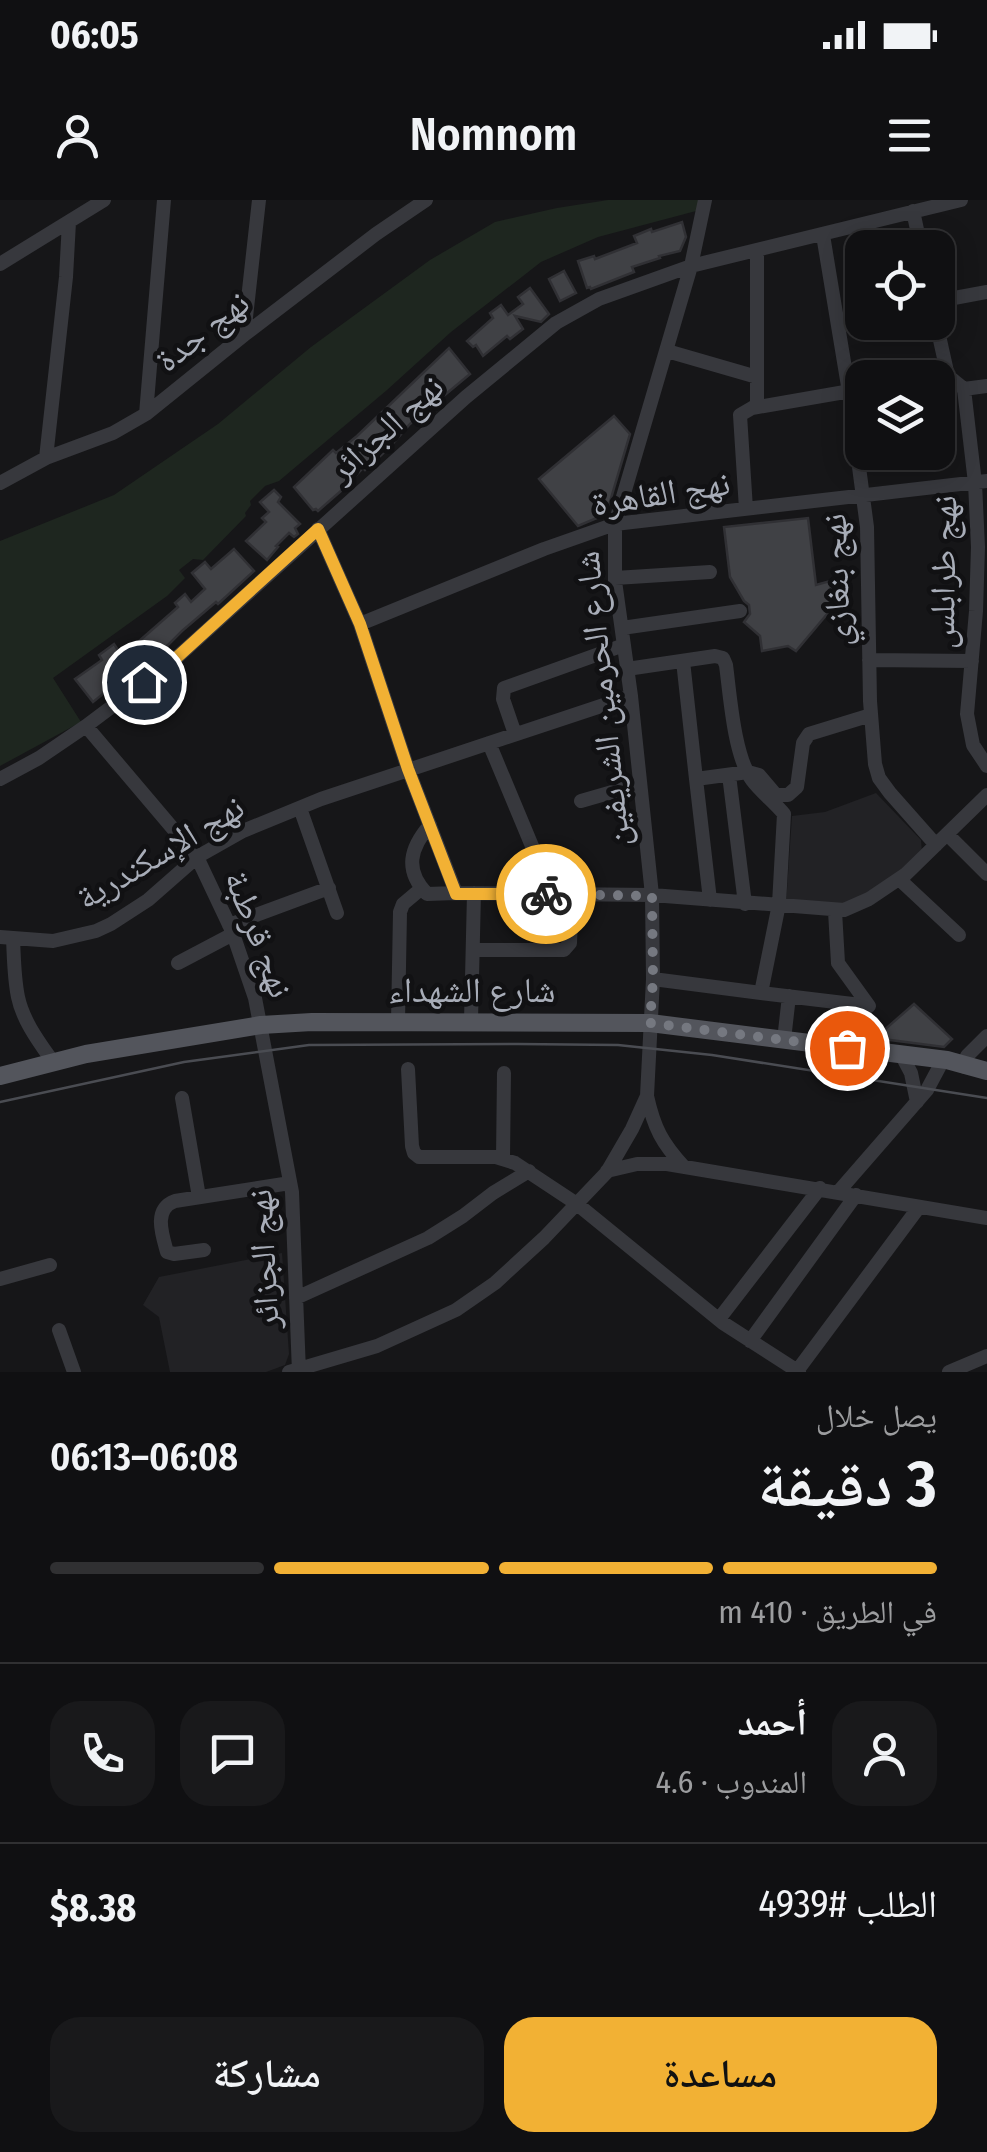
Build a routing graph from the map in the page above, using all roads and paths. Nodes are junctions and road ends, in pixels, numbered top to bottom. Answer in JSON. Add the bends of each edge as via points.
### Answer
{"nodes":[{"id":1,"x":104,"y":200,"type":"edge"},
{"id":2,"x":164,"y":200,"type":"edge"},
{"id":3,"x":426,"y":200,"type":"edge"},
{"id":4,"x":704,"y":200,"type":"edge"},
{"id":5,"x":961,"y":200,"type":"edge"},
{"id":6,"x":261,"y":202,"type":"edge"},
{"id":7,"x":914,"y":211,"type":"junction"},
{"id":8,"x":69,"y":222,"type":"junction"},
{"id":9,"x":918,"y":230,"type":"edge"},
{"id":10,"x":823,"y":234,"type":"junction"},
{"id":11,"x":757,"y":250,"type":"junction"},
{"id":12,"x":0,"y":264,"type":"edge"},
{"id":13,"x":691,"y":266,"type":"junction"},
{"id":14,"x":987,"y":292,"type":"edge"},
{"id":15,"x":955,"y":298,"type":"edge"},
{"id":16,"x":244,"y":335,"type":"junction"},
{"id":17,"x":666,"y":350,"type":"junction"},
{"id":18,"x":850,"y":360,"type":"edge"},
{"id":19,"x":757,"y":377,"type":"junction"},
{"id":20,"x":955,"y":384,"type":"edge"},
{"id":21,"x":987,"y":386,"type":"edge"},
{"id":22,"x":964,"y":389,"type":"junction"},
{"id":23,"x":845,"y":392,"type":"edge"},
{"id":24,"x":757,"y":407,"type":"junction"},
{"id":25,"x":146,"y":414,"type":"junction"},
{"id":26,"x":46,"y":458,"type":"junction"},
{"id":27,"x":861,"y":470,"type":"edge"},
{"id":28,"x":981,"y":482,"type":"edge"},
{"id":29,"x":0,"y":483,"type":"edge"},
{"id":30,"x":862,"y":495,"type":"junction"},
{"id":31,"x":746,"y":509,"type":"junction"},
{"id":32,"x":615,"y":524,"type":"junction"},
{"id":33,"x":318,"y":529,"type":"junction"},
{"id":34,"x":710,"y":572,"type":"dead end"},
{"id":35,"x":615,"y":578,"type":"junction"},
{"id":36,"x":740,"y":611,"type":"dead end"},
{"id":37,"x":360,"y":624,"type":"junction"},
{"id":38,"x":622,"y":628,"type":"junction"},
{"id":39,"x":624,"y":645,"type":"junction"},
{"id":40,"x":682,"y":660,"type":"junction"},
{"id":41,"x":869,"y":660,"type":"junction"},
{"id":42,"x":972,"y":662,"type":"junction"},
{"id":43,"x":627,"y":669,"type":"junction"},
{"id":44,"x":630,"y":696,"type":"junction"},
{"id":45,"x":870,"y":714,"type":"junction"},
{"id":46,"x":86,"y":726,"type":"junction"},
{"id":47,"x":515,"y":734,"type":"junction"},
{"id":48,"x":490,"y":743,"type":"junction"},
{"id":49,"x":987,"y":766,"type":"edge"},
{"id":50,"x":408,"y":769,"type":"junction"},
{"id":51,"x":748,"y":772,"type":"junction"},
{"id":52,"x":730,"y":775,"type":"junction"},
{"id":53,"x":696,"y":778,"type":"junction"},
{"id":54,"x":0,"y":779,"type":"edge"},
{"id":55,"x":640,"y":784,"type":"junction"},
{"id":56,"x":987,"y":795,"type":"edge"},
{"id":57,"x":582,"y":800,"type":"dead end"},
{"id":58,"x":300,"y":808,"type":"junction"},
{"id":59,"x":430,"y":825,"type":"junction"},
{"id":60,"x":942,"y":839,"type":"junction"},
{"id":61,"x":197,"y":857,"type":"junction"},
{"id":62,"x":987,"y":874,"type":"edge"},
{"id":63,"x":899,"y":878,"type":"junction"},
{"id":64,"x":329,"y":888,"type":"junction"},
{"id":65,"x":422,"y":888,"type":"junction"},
{"id":66,"x":456,"y":894,"type":"junction"},
{"id":67,"x":474,"y":894,"type":"junction"},
{"id":68,"x":536,"y":894,"type":"junction"},
{"id":69,"x":572,"y":894,"type":"junction"},
{"id":70,"x":652,"y":896,"type":"junction"},
{"id":71,"x":710,"y":900,"type":"junction"},
{"id":72,"x":745,"y":904,"type":"junction"},
{"id":73,"x":779,"y":904,"type":"junction"},
{"id":74,"x":835,"y":911,"type":"junction"},
{"id":75,"x":338,"y":913,"type":"dead end"},
{"id":76,"x":231,"y":930,"type":"junction"},
{"id":77,"x":959,"y":935,"type":"dead end"},
{"id":78,"x":6,"y":938,"type":"edge"},
{"id":79,"x":473,"y":950,"type":"junction"},
{"id":80,"x":178,"y":963,"type":"dead end"},
{"id":81,"x":653,"y":979,"type":"junction"},
{"id":82,"x":761,"y":993,"type":"junction"},
{"id":83,"x":789,"y":996,"type":"junction"},
{"id":84,"x":471,"y":1021,"type":"junction"},
{"id":85,"x":398,"y":1022,"type":"junction"},
{"id":86,"x":650,"y":1023,"type":"junction"},
{"id":87,"x":261,"y":1026,"type":"junction"},
{"id":88,"x":987,"y":1036,"type":"edge"},
{"id":89,"x":784,"y":1040,"type":"junction"},
{"id":90,"x":901,"y":1054,"type":"junction"},
{"id":91,"x":987,"y":1058,"type":"edge"},
{"id":92,"x":945,"y":1060,"type":"junction"},
{"id":93,"x":53,"y":1062,"type":"junction"},
{"id":94,"x":966,"y":1062,"type":"junction"},
{"id":95,"x":408,"y":1068,"type":"dead end"},
{"id":96,"x":987,"y":1071,"type":"edge"},
{"id":97,"x":504,"y":1073,"type":"dead end"},
{"id":98,"x":0,"y":1076,"type":"edge"},
{"id":99,"x":647,"y":1096,"type":"junction"},
{"id":100,"x":182,"y":1098,"type":"dead end"},
{"id":101,"x":917,"y":1102,"type":"junction"},
{"id":102,"x":502,"y":1158,"type":"junction"},
{"id":103,"x":685,"y":1168,"type":"junction"},
{"id":104,"x":529,"y":1171,"type":"junction"},
{"id":105,"x":606,"y":1172,"type":"junction"},
{"id":106,"x":290,"y":1183,"type":"junction"},
{"id":107,"x":820,"y":1188,"type":"junction"},
{"id":108,"x":839,"y":1192,"type":"junction"},
{"id":109,"x":856,"y":1195,"type":"junction"},
{"id":110,"x":199,"y":1197,"type":"junction"},
{"id":111,"x":577,"y":1204,"type":"junction"},
{"id":112,"x":919,"y":1207,"type":"junction"},
{"id":113,"x":987,"y":1218,"type":"edge"},
{"id":114,"x":204,"y":1250,"type":"dead end"},
{"id":115,"x":50,"y":1265,"type":"dead end"},
{"id":116,"x":0,"y":1279,"type":"edge"},
{"id":117,"x":296,"y":1298,"type":"junction"},
{"id":118,"x":719,"y":1319,"type":"junction"},
{"id":119,"x":59,"y":1330,"type":"dead end"},
{"id":120,"x":750,"y":1342,"type":"junction"},
{"id":121,"x":987,"y":1356,"type":"edge"},
{"id":122,"x":296,"y":1371,"type":"edge"},
{"id":123,"x":798,"y":1371,"type":"edge"},
{"id":124,"x":74,"y":1372,"type":"edge"},
{"id":125,"x":948,"y":1372,"type":"edge"}],
"edges":[{"from":1,"to":8,"type":"street"},
{"from":2,"to":25,"type":"street"},
{"from":3,"to":16,"type":"street","name":"نهج جدة"},
{"from":4,"to":13,"type":"street","name":"شارع الحرمين الشريفين"},
{"from":5,"to":7,"type":"street","name":"نهج الجزائر"},
{"from":6,"to":16,"type":"street"},
{"from":7,"to":9,"type":"street"},
{"from":7,"to":10,"type":"street","name":"نهج الجزائر"},
{"from":8,"to":12,"type":"street"},
{"from":8,"to":26,"type":"street"},
{"from":10,"to":11,"type":"street","name":"نهج الجزائر"},
{"from":10,"to":18,"type":"street","name":"نهج بنغازي"},
{"from":11,"to":13,"type":"street","name":"نهج الجزائر"},
{"from":11,"to":19,"type":"street"},
{"from":13,"to":17,"type":"street","name":"شارع الحرمين الشريفين"},
{"from":13,"to":33,"type":"street","name":"نهج الجزائر","via":[[599,300],[541,333]]},
{"from":14,"to":15,"type":"street"},
{"from":16,"to":25,"type":"street","name":"نهج جدة"},
{"from":17,"to":19,"type":"street"},
{"from":17,"to":32,"type":"street","name":"شارع الحرمين الشريفين"},
{"from":19,"to":24,"type":"street"},
{"from":20,"to":22,"type":"street"},
{"from":21,"to":22,"type":"street"},
{"from":22,"to":28,"type":"street","name":"نهج طرابلس"},
{"from":23,"to":24,"type":"street"},
{"from":24,"to":31,"type":"street","via":[[745,410],[738,423]]},
{"from":25,"to":26,"type":"street","name":"نهج جدة"},
{"from":26,"to":29,"type":"street","name":"نهج جدة"},
{"from":27,"to":30,"type":"street","name":"نهج بنغازي"},
{"from":28,"to":30,"type":"street","name":"نهج القاهرة"},
{"from":28,"to":42,"type":"street","name":"نهج طرابلس"},
{"from":30,"to":31,"type":"street","name":"نهج القاهرة"},
{"from":30,"to":41,"type":"street","name":"نهج بنغازي"},
{"from":31,"to":32,"type":"street","name":"نهج القاهرة"},
{"from":32,"to":35,"type":"street","name":"شارع الحرمين الشريفين"},
{"from":32,"to":37,"type":"street","name":"نهج القاهرة"},
{"from":33,"to":37,"type":"street"},
{"from":33,"to":46,"type":"street","name":"نهج الجزائر","via":[[174,660]]},
{"from":34,"to":35,"type":"street"},
{"from":35,"to":38,"type":"street","name":"شارع الحرمين الشريفين"},
{"from":36,"to":38,"type":"street"},
{"from":37,"to":50,"type":"street"},
{"from":38,"to":39,"type":"street","name":"شارع الحرمين الشريفين"},
{"from":39,"to":43,"type":"street","name":"شارع الحرمين الشريفين"},
{"from":39,"to":47,"type":"street","via":[[504,688]]},
{"from":40,"to":43,"type":"street"},
{"from":40,"to":51,"type":"street","via":[[715,656],[726,664]]},
{"from":40,"to":53,"type":"street"},
{"from":41,"to":42,"type":"street"},
{"from":41,"to":45,"type":"street","name":"نهج بنغازي"},
{"from":42,"to":49,"type":"street","name":"نهج طرابلس","via":[[967,723]]},
{"from":43,"to":44,"type":"street","name":"شارع الحرمين الشريفين"},
{"from":44,"to":47,"type":"street","name":"نهج الإسكندرية"},
{"from":44,"to":55,"type":"street","name":"شارع الحرمين الشريفين"},
{"from":45,"to":51,"type":"street","via":[[809,734],[796,788],[788,795],[776,795]]},
{"from":45,"to":60,"type":"street","name":"نهج بنغازي","via":[[879,778]]},
{"from":46,"to":54,"type":"street","name":"نهج الجزائر"},
{"from":46,"to":61,"type":"street","name":"نهج قرطبة"},
{"from":47,"to":48,"type":"street","name":"نهج الإسكندرية"},
{"from":48,"to":50,"type":"street","name":"نهج الإسكندرية"},
{"from":48,"to":68,"type":"street","via":[[536,858]]},
{"from":50,"to":58,"type":"street","name":"نهج الإسكندرية"},
{"from":50,"to":59,"type":"street"},
{"from":51,"to":52,"type":"street"},
{"from":51,"to":73,"type":"street","via":[[784,814]]},
{"from":52,"to":53,"type":"street"},
{"from":52,"to":72,"type":"street"},
{"from":53,"to":71,"type":"street"},
{"from":55,"to":57,"type":"street"},
{"from":55,"to":70,"type":"street","name":"شارع الحرمين الشريفين"},
{"from":56,"to":60,"type":"street"},
{"from":58,"to":61,"type":"street","name":"نهج الإسكندرية"},
{"from":58,"to":64,"type":"street"},
{"from":59,"to":65,"type":"street","via":[[413,851]]},
{"from":59,"to":66,"type":"street"},
{"from":60,"to":62,"type":"street","name":"نهج بنغازي"},
{"from":60,"to":63,"type":"street"},
{"from":61,"to":76,"type":"street","name":"نهج قرطبة"},
{"from":61,"to":78,"type":"street","name":"نهج الإسكندرية","via":[[148,900],[96,931],[53,941]]},
{"from":63,"to":74,"type":"street"},
{"from":63,"to":77,"type":"street"},
{"from":64,"to":75,"type":"street"},
{"from":64,"to":76,"type":"street"},
{"from":65,"to":66,"type":"street"},
{"from":65,"to":85,"type":"street","via":[[400,912]]},
{"from":66,"to":67,"type":"street"},
{"from":67,"to":68,"type":"street"},
{"from":67,"to":79,"type":"street"},
{"from":68,"to":69,"type":"street"},
{"from":69,"to":70,"type":"street"},
{"from":69,"to":79,"type":"street","via":[[564,950]]},
{"from":70,"to":71,"type":"street"},
{"from":70,"to":81,"type":"street","name":"شارع الحرمين الشريفين"},
{"from":71,"to":72,"type":"street"},
{"from":72,"to":73,"type":"street"},
{"from":73,"to":74,"type":"street"},
{"from":73,"to":82,"type":"street"},
{"from":74,"to":83,"type":"street","via":[[838,963],[869,1006]]},
{"from":76,"to":80,"type":"street"},
{"from":76,"to":87,"type":"street","name":"نهج قرطبة"},
{"from":78,"to":93,"type":"street","via":[[22,1011]]},
{"from":79,"to":84,"type":"street"},
{"from":81,"to":82,"type":"street"},
{"from":81,"to":86,"type":"street","name":"شارع الحرمين الشريفين"},
{"from":82,"to":83,"type":"street"},
{"from":83,"to":89,"type":"street"},
{"from":84,"to":85,"type":"main road","name":"شارع الشهداء"},
{"from":84,"to":86,"type":"main road","name":"شارع الشهداء"},
{"from":85,"to":87,"type":"main road","name":"شارع الشهداء"},
{"from":86,"to":89,"type":"main road","name":"شارع الشهداء"},
{"from":86,"to":99,"type":"street","name":"شارع الحرمين الشريفين"},
{"from":87,"to":93,"type":"main road","name":"شارع الشهداء"},
{"from":87,"to":106,"type":"street","name":"نهج الجزائر"},
{"from":88,"to":94,"type":"street"},
{"from":89,"to":90,"type":"main road","name":"شارع الشهداء"},
{"from":90,"to":92,"type":"main road","name":"شارع الشهداء"},
{"from":90,"to":101,"type":"street"},
{"from":91,"to":94,"type":"main road","name":"شارع الشهداء"},
{"from":92,"to":94,"type":"main road","name":"شارع الشهداء"},
{"from":92,"to":101,"type":"street"},
{"from":93,"to":98,"type":"main road","name":"شارع الشهداء"},
{"from":94,"to":96,"type":"main road","name":"شارع الشهداء"},
{"from":95,"to":102,"type":"street","via":[[414,1153]]},
{"from":97,"to":102,"type":"street"},
{"from":99,"to":103,"type":"street","via":[[657,1133]]},
{"from":99,"to":105,"type":"street"},
{"from":100,"to":110,"type":"street"},
{"from":101,"to":108,"type":"street"},
{"from":102,"to":104,"type":"street"},
{"from":103,"to":105,"type":"street","via":[[653,1163]]},
{"from":103,"to":107,"type":"street"},
{"from":104,"to":111,"type":"street"},
{"from":104,"to":117,"type":"street","via":[[437,1233]]},
{"from":105,"to":111,"type":"street"},
{"from":106,"to":110,"type":"street"},
{"from":106,"to":117,"type":"street","name":"نهج الجزائر"},
{"from":107,"to":108,"type":"street"},
{"from":107,"to":118,"type":"street"},
{"from":108,"to":109,"type":"street"},
{"from":109,"to":112,"type":"street"},
{"from":109,"to":120,"type":"street"},
{"from":110,"to":114,"type":"street","via":[[166,1204],[160,1218],[167,1252]]},
{"from":111,"to":118,"type":"street"},
{"from":111,"to":122,"type":"street","via":[[495,1283],[456,1310],[377,1346]]},
{"from":112,"to":113,"type":"street"},
{"from":112,"to":123,"type":"street"},
{"from":115,"to":116,"type":"street"},
{"from":117,"to":122,"type":"street","name":"نهج الجزائر"},
{"from":118,"to":120,"type":"street"},
{"from":119,"to":124,"type":"street"},
{"from":120,"to":123,"type":"street"},
{"from":121,"to":125,"type":"street"}]}
